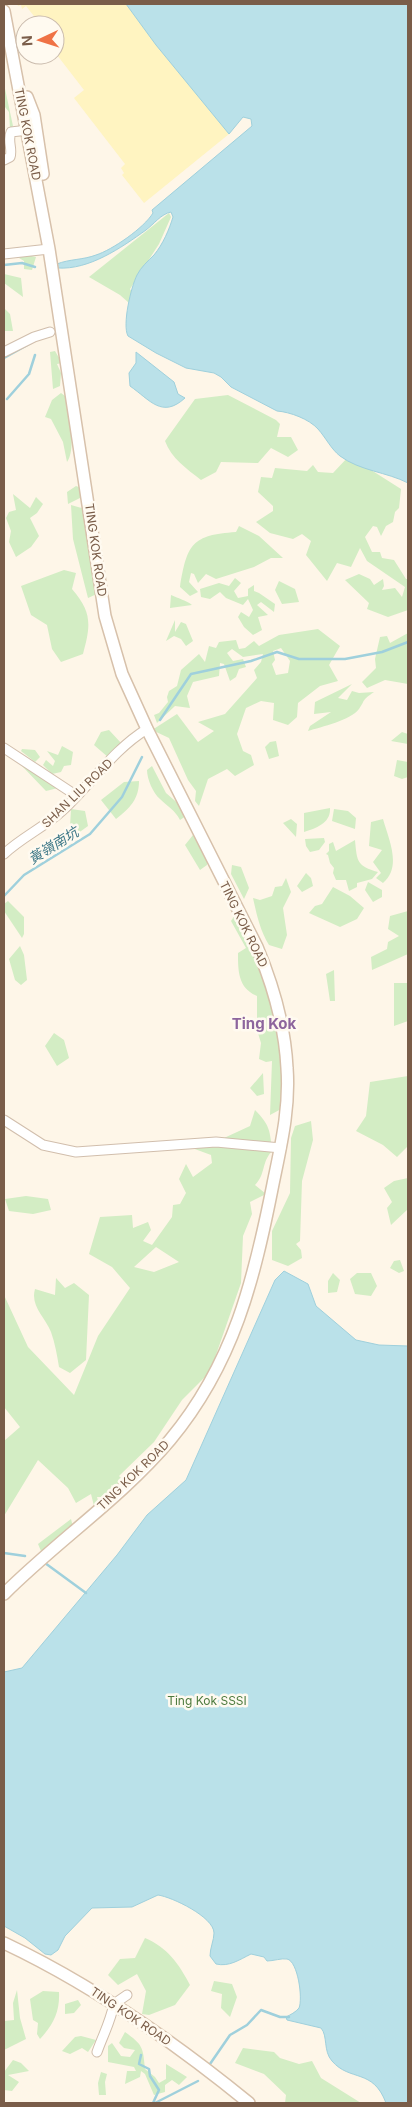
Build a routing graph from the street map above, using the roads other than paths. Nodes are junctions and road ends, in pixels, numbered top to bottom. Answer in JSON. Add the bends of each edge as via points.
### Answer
{"nodes":[{"id":1,"x":4,"y":11,"type":"edge"},
{"id":2,"x":13,"y":56,"type":"junction"},
{"id":3,"x":28,"y":130,"type":"junction"},
{"id":4,"x":4,"y":160,"type":"edge"},
{"id":5,"x":43,"y":213,"type":"junction"},
{"id":6,"x":49,"y":249,"type":"junction"},
{"id":7,"x":4,"y":254,"type":"edge"},
{"id":8,"x":50,"y":332,"type":"dead end"},
{"id":9,"x":4,"y":352,"type":"edge"},
{"id":10,"x":147,"y":729,"type":"junction"},
{"id":11,"x":4,"y":748,"type":"edge"},
{"id":12,"x":77,"y":796,"type":"junction"},
{"id":13,"x":4,"y":854,"type":"edge"},
{"id":14,"x":4,"y":1120,"type":"edge"},
{"id":15,"x":281,"y":1148,"type":"junction"},
{"id":16,"x":4,"y":1594,"type":"edge"},
{"id":17,"x":4,"y":1943,"type":"edge"},
{"id":18,"x":127,"y":1995,"type":"dead end"},
{"id":19,"x":114,"y":2004,"type":"junction"},
{"id":20,"x":97,"y":2052,"type":"dead end"},
{"id":21,"x":249,"y":2103,"type":"edge"}],
"edges":[{"from":1,"to":2,"type":"main road","name":"TING KOK ROAD"},
{"from":2,"to":3,"type":"main road","name":"TING KOK ROAD"},
{"from":2,"to":5,"type":"main road","name":"TING KOK ROAD","via":[[34,115],[44,178]]},
{"from":3,"to":4,"type":"street","via":[[10,132],[12,152]]},
{"from":3,"to":5,"type":"main road","name":"TING KOK ROAD"},
{"from":5,"to":6,"type":"main road","name":"TING KOK ROAD"},
{"from":6,"to":7,"type":"street"},
{"from":6,"to":10,"type":"main road","name":"TING KOK ROAD","via":[[106,616],[122,674]]},
{"from":8,"to":9,"type":"street"},
{"from":10,"to":12,"type":"street","name":"SHAN LIU ROAD","via":[[128,742]]},
{"from":10,"to":15,"type":"main road","name":"TING KOK ROAD","via":[[266,970],[279,1013],[287,1067],[288,1101]]},
{"from":11,"to":12,"type":"street"},
{"from":12,"to":13,"type":"street","name":"SHAN LIU ROAD","via":[[45,826]]},
{"from":14,"to":15,"type":"street","via":[[43,1145],[76,1152],[216,1142]]},
{"from":15,"to":16,"type":"main road","name":"TING KOK ROAD","via":[[249,1291],[224,1356],[199,1401],[170,1440],[142,1469]]},
{"from":17,"to":19,"type":"main road","name":"TING KOK ROAD","via":[[73,1978]]},
{"from":18,"to":19,"type":"street"},
{"from":19,"to":20,"type":"street","via":[[110,2024]]},
{"from":19,"to":21,"type":"main road","name":"TING KOK ROAD","via":[[205,2067]]}]}
